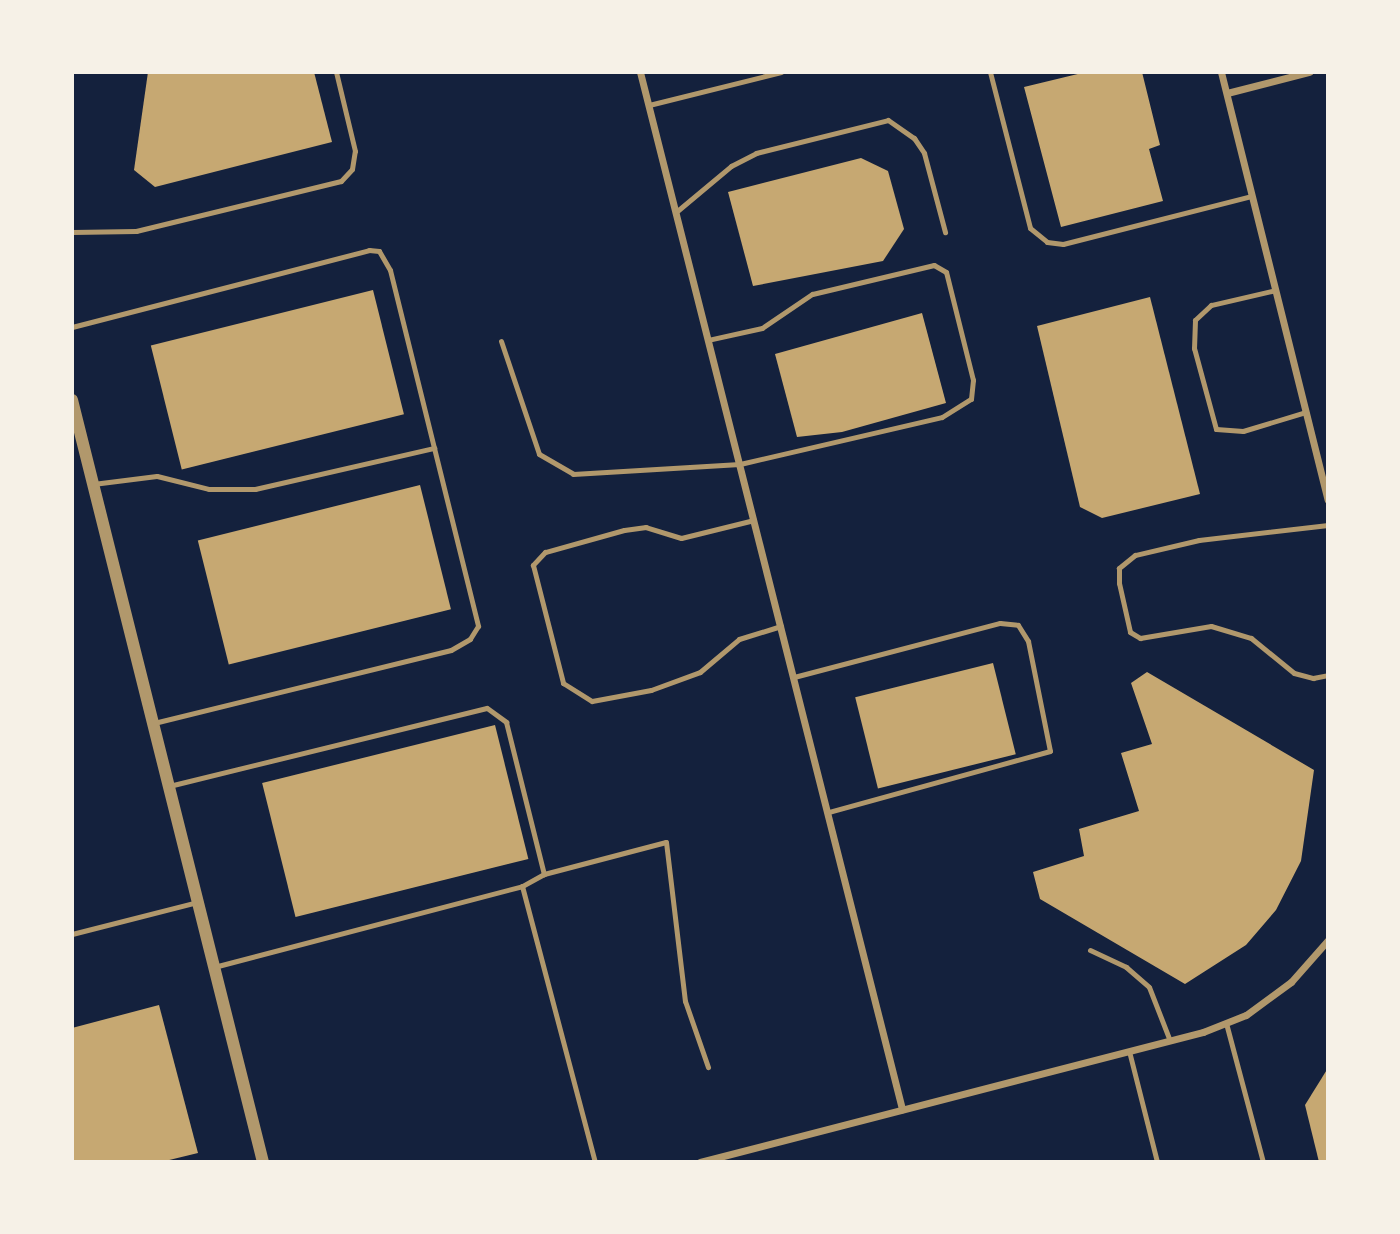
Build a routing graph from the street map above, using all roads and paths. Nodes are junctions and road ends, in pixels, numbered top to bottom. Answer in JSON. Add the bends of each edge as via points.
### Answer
{"nodes":[{"id":1,"x":336,"y":72,"type":"edge"},
{"id":2,"x":640,"y":72,"type":"edge"},
{"id":3,"x":781,"y":72,"type":"edge"},
{"id":4,"x":990,"y":72,"type":"edge"},
{"id":5,"x":1221,"y":72,"type":"edge"},
{"id":6,"x":1310,"y":72,"type":"edge"},
{"id":7,"x":1227,"y":93,"type":"junction"},
{"id":8,"x":649,"y":105,"type":"junction"},
{"id":9,"x":1252,"y":196,"type":"junction"},
{"id":10,"x":676,"y":212,"type":"junction"},
{"id":11,"x":72,"y":232,"type":"edge"},
{"id":12,"x":945,"y":232,"type":"dead end"},
{"id":13,"x":1276,"y":290,"type":"junction"},
{"id":14,"x":72,"y":327,"type":"edge"},
{"id":15,"x":708,"y":340,"type":"junction"},
{"id":16,"x":501,"y":341,"type":"dead end"},
{"id":17,"x":72,"y":400,"type":"edge"},
{"id":18,"x":1306,"y":412,"type":"junction"},
{"id":19,"x":434,"y":448,"type":"junction"},
{"id":20,"x":740,"y":464,"type":"junction"},
{"id":21,"x":1325,"y":477,"type":"edge"},
{"id":22,"x":93,"y":484,"type":"junction"},
{"id":23,"x":1328,"y":500,"type":"edge"},
{"id":24,"x":754,"y":520,"type":"junction"},
{"id":25,"x":1328,"y":525,"type":"edge"},
{"id":26,"x":781,"y":626,"type":"junction"},
{"id":27,"x":1328,"y":675,"type":"edge"},
{"id":28,"x":794,"y":677,"type":"junction"},
{"id":29,"x":153,"y":723,"type":"junction"},
{"id":30,"x":169,"y":786,"type":"junction"},
{"id":31,"x":828,"y":813,"type":"junction"},
{"id":32,"x":544,"y":873,"type":"junction"},
{"id":33,"x":522,"y":886,"type":"junction"},
{"id":34,"x":198,"y":902,"type":"junction"},
{"id":35,"x":72,"y":934,"type":"edge"},
{"id":36,"x":1328,"y":940,"type":"edge"},
{"id":37,"x":1090,"y":950,"type":"dead end"},
{"id":38,"x":214,"y":967,"type":"junction"},
{"id":39,"x":1226,"y":1023,"type":"junction"},
{"id":40,"x":1170,"y":1041,"type":"junction"},
{"id":41,"x":1129,"y":1051,"type":"junction"},
{"id":42,"x":708,"y":1067,"type":"dead end"},
{"id":43,"x":902,"y":1109,"type":"junction"},
{"id":44,"x":264,"y":1162,"type":"edge"},
{"id":45,"x":595,"y":1162,"type":"edge"},
{"id":46,"x":700,"y":1162,"type":"edge"},
{"id":47,"x":1157,"y":1162,"type":"edge"},
{"id":48,"x":1263,"y":1162,"type":"edge"}],
"edges":[{"from":1,"to":11,"type":"lane","via":[[355,151],[352,169],[341,181],[136,231]]},
{"from":2,"to":8,"type":"street"},
{"from":3,"to":8,"type":"lane"},
{"from":4,"to":9,"type":"lane","via":[[1030,228],[1047,242],[1063,244]]},
{"from":5,"to":7,"type":"street"},
{"from":6,"to":7,"type":"street"},
{"from":7,"to":9,"type":"street"},
{"from":8,"to":10,"type":"street"},
{"from":9,"to":13,"type":"street"},
{"from":10,"to":12,"type":"lane","via":[[731,166],[756,153],[888,120],[914,138],[924,153]]},
{"from":10,"to":15,"type":"street"},
{"from":13,"to":18,"type":"street"},
{"from":13,"to":18,"type":"lane","via":[[1211,305],[1195,320],[1194,348],[1216,429],[1242,431]]},
{"from":14,"to":19,"type":"lane","via":[[379,251],[390,270]]},
{"from":15,"to":20,"type":"street"},
{"from":15,"to":20,"type":"lane","via":[[762,328],[811,294],[934,265],[946,272],[949,282],[974,380],[971,399],[942,417]]},
{"from":16,"to":20,"type":"lane","via":[[538,454],[573,474]]},
{"from":17,"to":22,"type":"street"},
{"from":18,"to":21,"type":"street"},
{"from":19,"to":22,"type":"lane","via":[[254,489],[209,489],[157,476]]},
{"from":19,"to":29,"type":"lane","via":[[478,626],[470,639],[451,650]]},
{"from":20,"to":24,"type":"street"},
{"from":21,"to":23,"type":"street"},
{"from":22,"to":29,"type":"street"},
{"from":24,"to":26,"type":"street"},
{"from":24,"to":26,"type":"lane","via":[[681,538],[646,527],[624,530],[545,552],[533,565],[564,683],[592,701],[651,690],[700,672],[739,639]]},
{"from":25,"to":27,"type":"lane","via":[[1199,540],[1135,555],[1119,568],[1130,632],[1140,638],[1211,626],[1251,638],[1294,673],[1313,678]]},
{"from":26,"to":28,"type":"street"},
{"from":28,"to":31,"type":"street"},
{"from":28,"to":31,"type":"lane","via":[[1000,623],[1017,625],[1028,641],[1050,751]]},
{"from":29,"to":30,"type":"street"},
{"from":30,"to":32,"type":"lane","via":[[487,708],[506,722]]},
{"from":30,"to":34,"type":"street"},
{"from":31,"to":43,"type":"street"},
{"from":32,"to":33,"type":"lane"},
{"from":32,"to":42,"type":"lane","via":[[666,842],[685,1001]]},
{"from":33,"to":38,"type":"lane"},
{"from":33,"to":45,"type":"lane"},
{"from":34,"to":35,"type":"lane"},
{"from":34,"to":38,"type":"street"},
{"from":36,"to":39,"type":"street","via":[[1291,982]]},
{"from":37,"to":40,"type":"lane","via":[[1126,967],[1149,987]]},
{"from":38,"to":44,"type":"street"},
{"from":39,"to":40,"type":"street"},
{"from":39,"to":48,"type":"lane"},
{"from":40,"to":41,"type":"street"},
{"from":41,"to":43,"type":"street"},
{"from":41,"to":47,"type":"lane"},
{"from":43,"to":46,"type":"street"}]}
